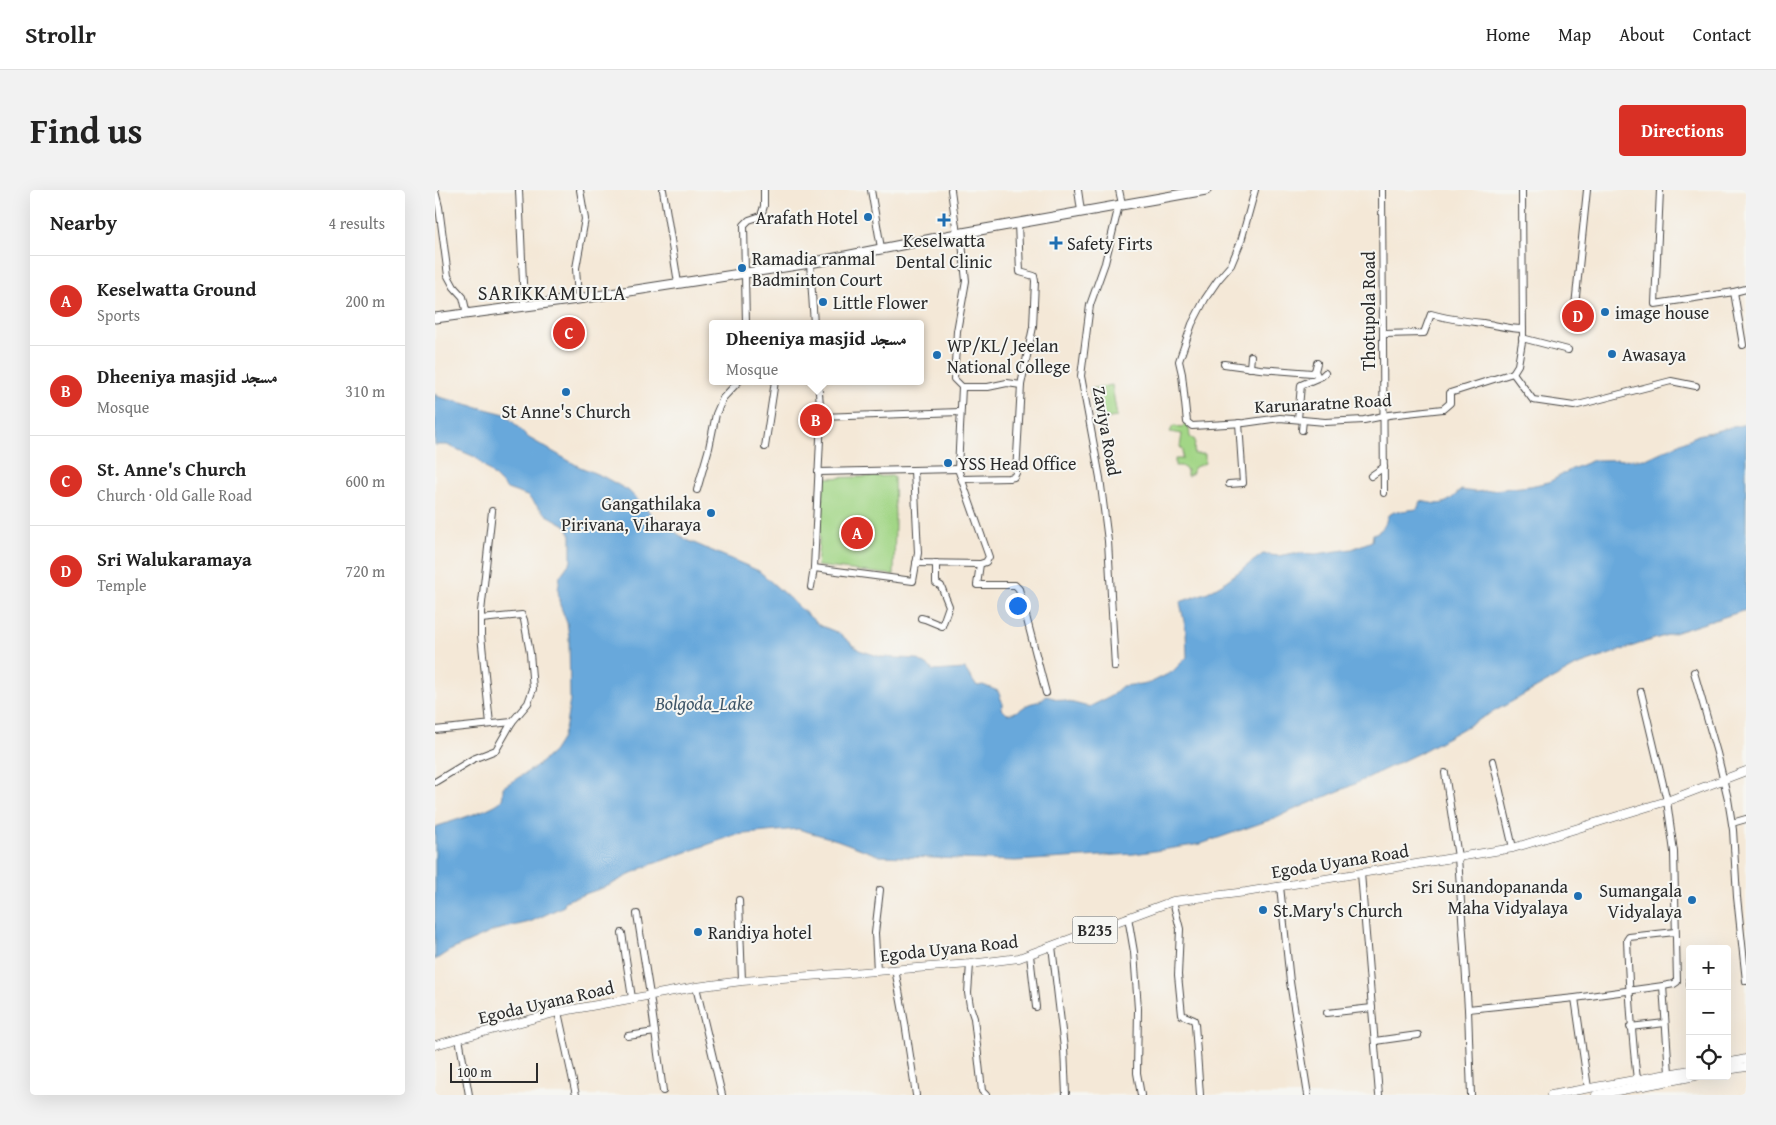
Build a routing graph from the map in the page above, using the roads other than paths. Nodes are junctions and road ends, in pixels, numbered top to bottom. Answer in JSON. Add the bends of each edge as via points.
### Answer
{"nodes":[{"id":1,"x":519,"y":190,"type":"edge"},
{"id":2,"x":581,"y":190,"type":"edge"},
{"id":3,"x":663,"y":190,"type":"edge"},
{"id":4,"x":764,"y":190,"type":"edge"},
{"id":5,"x":871,"y":190,"type":"edge"},
{"id":6,"x":951,"y":190,"type":"edge"},
{"id":7,"x":1079,"y":190,"type":"edge"},
{"id":8,"x":1119,"y":190,"type":"edge"},
{"id":9,"x":1206,"y":190,"type":"edge"},
{"id":10,"x":1255,"y":190,"type":"edge"},
{"id":11,"x":1382,"y":190,"type":"edge"},
{"id":12,"x":1522,"y":190,"type":"edge"},
{"id":13,"x":1587,"y":190,"type":"edge"},
{"id":14,"x":1660,"y":190,"type":"edge"},
{"id":15,"x":435,"y":191,"type":"edge"},
{"id":16,"x":1121,"y":204,"type":"junction"},
{"id":17,"x":1081,"y":211,"type":"junction"},
{"id":18,"x":1018,"y":223,"type":"junction"},
{"id":19,"x":959,"y":234,"type":"junction"},
{"id":20,"x":881,"y":248,"type":"junction"},
{"id":21,"x":810,"y":263,"type":"junction"},
{"id":22,"x":746,"y":273,"type":"junction"},
{"id":23,"x":678,"y":284,"type":"junction"},
{"id":24,"x":1746,"y":289,"type":"edge"},
{"id":25,"x":1734,"y":292,"type":"junction"},
{"id":26,"x":578,"y":299,"type":"junction"},
{"id":27,"x":525,"y":306,"type":"junction"},
{"id":28,"x":1575,"y":306,"type":"dead end"},
{"id":29,"x":467,"y":314,"type":"junction"},
{"id":30,"x":435,"y":318,"type":"edge"},
{"id":31,"x":746,"y":320,"type":"edge"},
{"id":32,"x":814,"y":320,"type":"edge"},
{"id":33,"x":1523,"y":329,"type":"junction"},
{"id":34,"x":1383,"y":334,"type":"junction"},
{"id":35,"x":1522,"y":338,"type":"junction"},
{"id":36,"x":1743,"y":345,"type":"dead end"},
{"id":37,"x":1568,"y":350,"type":"dead end"},
{"id":38,"x":1251,"y":356,"type":"dead end"},
{"id":39,"x":1317,"y":363,"type":"dead end"},
{"id":40,"x":1224,"y":364,"type":"dead end"},
{"id":41,"x":1250,"y":368,"type":"junction"},
{"id":42,"x":1325,"y":373,"type":"dead end"},
{"id":43,"x":1513,"y":373,"type":"junction"},
{"id":44,"x":1316,"y":374,"type":"junction"},
{"id":45,"x":735,"y":385,"type":"edge"},
{"id":46,"x":774,"y":385,"type":"edge"},
{"id":47,"x":818,"y":385,"type":"edge"},
{"id":48,"x":962,"y":386,"type":"junction"},
{"id":49,"x":1021,"y":386,"type":"junction"},
{"id":50,"x":1696,"y":386,"type":"dead end"},
{"id":51,"x":960,"y":412,"type":"junction"},
{"id":52,"x":821,"y":417,"type":"junction"},
{"id":53,"x":1383,"y":417,"type":"junction"},
{"id":54,"x":1301,"y":419,"type":"junction"},
{"id":55,"x":1239,"y":424,"type":"junction"},
{"id":56,"x":1302,"y":430,"type":"dead end"},
{"id":57,"x":765,"y":447,"type":"dead end"},
{"id":58,"x":1383,"y":467,"type":"junction"},
{"id":59,"x":958,"y":469,"type":"junction"},
{"id":60,"x":915,"y":470,"type":"junction"},
{"id":61,"x":818,"y":472,"type":"junction"},
{"id":62,"x":1371,"y":476,"type":"dead end"},
{"id":63,"x":962,"y":479,"type":"junction"},
{"id":64,"x":1229,"y":484,"type":"dead end"},
{"id":65,"x":697,"y":490,"type":"dead end"},
{"id":66,"x":1384,"y":493,"type":"dead end"},
{"id":67,"x":492,"y":511,"type":"dead end"},
{"id":68,"x":917,"y":563,"type":"junction"},
{"id":69,"x":937,"y":563,"type":"junction"},
{"id":70,"x":981,"y":564,"type":"junction"},
{"id":71,"x":814,"y":568,"type":"junction"},
{"id":72,"x":811,"y":587,"type":"dead end"},
{"id":73,"x":921,"y":618,"type":"dead end"},
{"id":74,"x":481,"y":619,"type":"junction"},
{"id":75,"x":1115,"y":667,"type":"dead end"},
{"id":76,"x":1694,"y":672,"type":"dead end"},
{"id":77,"x":1641,"y":692,"type":"dead end"},
{"id":78,"x":1046,"y":693,"type":"dead end"},
{"id":79,"x":512,"y":722,"type":"junction"},
{"id":80,"x":490,"y":724,"type":"junction"},
{"id":81,"x":435,"y":730,"type":"edge"},
{"id":82,"x":1493,"y":761,"type":"dead end"},
{"id":83,"x":1746,"y":771,"type":"edge"},
{"id":84,"x":1445,"y":773,"type":"dead end"},
{"id":85,"x":1723,"y":779,"type":"junction"},
{"id":86,"x":435,"y":782,"type":"edge"},
{"id":87,"x":1667,"y":801,"type":"junction"},
{"id":88,"x":1746,"y":819,"type":"edge"},
{"id":89,"x":1732,"y":823,"type":"junction"},
{"id":90,"x":1513,"y":848,"type":"junction"},
{"id":91,"x":1458,"y":857,"type":"junction"},
{"id":92,"x":1361,"y":873,"type":"junction"},
{"id":93,"x":1280,"y":886,"type":"junction"},
{"id":94,"x":880,"y":890,"type":"dead end"},
{"id":95,"x":739,"y":900,"type":"dead end"},
{"id":96,"x":1173,"y":901,"type":"junction"},
{"id":97,"x":637,"y":914,"type":"dead end"},
{"id":98,"x":1128,"y":917,"type":"junction"},
{"id":99,"x":1675,"y":932,"type":"junction"},
{"id":100,"x":622,"y":933,"type":"dead end"},
{"id":101,"x":1052,"y":946,"type":"junction"},
{"id":102,"x":1030,"y":955,"type":"junction"},
{"id":103,"x":970,"y":964,"type":"junction"},
{"id":104,"x":895,"y":969,"type":"junction"},
{"id":105,"x":877,"y":971,"type":"junction"},
{"id":106,"x":742,"y":981,"type":"junction"},
{"id":107,"x":1746,"y":981,"type":"edge"},
{"id":108,"x":1663,"y":986,"type":"junction"},
{"id":109,"x":696,"y":987,"type":"junction"},
{"id":110,"x":1630,"y":991,"type":"junction"},
{"id":111,"x":650,"y":995,"type":"junction"},
{"id":112,"x":632,"y":998,"type":"junction"},
{"id":113,"x":1575,"y":998,"type":"junction"},
{"id":114,"x":1035,"y":1007,"type":"dead end"},
{"id":115,"x":1372,"y":1008,"type":"junction"},
{"id":116,"x":1468,"y":1009,"type":"junction"},
{"id":117,"x":558,"y":1012,"type":"junction"},
{"id":118,"x":1327,"y":1013,"type":"dead end"},
{"id":119,"x":1665,"y":1022,"type":"junction"},
{"id":120,"x":1630,"y":1027,"type":"junction"},
{"id":121,"x":655,"y":1032,"type":"junction"},
{"id":122,"x":1418,"y":1035,"type":"dead end"},
{"id":123,"x":628,"y":1036,"type":"dead end"},
{"id":124,"x":459,"y":1038,"type":"junction"},
{"id":125,"x":1375,"y":1041,"type":"junction"},
{"id":126,"x":435,"y":1045,"type":"edge"},
{"id":127,"x":1746,"y":1059,"type":"edge"},
{"id":128,"x":1731,"y":1062,"type":"edge"},
{"id":129,"x":1746,"y":1067,"type":"edge"},
{"id":130,"x":1731,"y":1069,"type":"edge"},
{"id":131,"x":1686,"y":1071,"type":"edge"},
{"id":132,"x":1669,"y":1073,"type":"junction"},
{"id":133,"x":1686,"y":1078,"type":"edge"},
{"id":134,"x":1637,"y":1079,"type":"junction"},
{"id":135,"x":1588,"y":1088,"type":"junction"},
{"id":136,"x":663,"y":1091,"type":"dead end"},
{"id":137,"x":469,"y":1095,"type":"edge"},
{"id":138,"x":576,"y":1095,"type":"edge"},
{"id":139,"x":722,"y":1095,"type":"edge"},
{"id":140,"x":915,"y":1095,"type":"edge"},
{"id":141,"x":986,"y":1095,"type":"edge"},
{"id":142,"x":1066,"y":1095,"type":"edge"},
{"id":143,"x":1141,"y":1095,"type":"edge"},
{"id":144,"x":1200,"y":1095,"type":"edge"},
{"id":145,"x":1309,"y":1095,"type":"edge"},
{"id":146,"x":1379,"y":1095,"type":"edge"},
{"id":147,"x":1471,"y":1095,"type":"edge"},
{"id":148,"x":1551,"y":1095,"type":"edge"},
{"id":149,"x":1596,"y":1095,"type":"edge"}],
"edges":[{"from":1,"to":27,"type":"street"},
{"from":2,"to":26,"type":"street","via":[[585,219],[576,268]]},
{"from":3,"to":23,"type":"street"},
{"from":4,"to":22,"type":"street","via":[[761,216],[745,224]]},
{"from":5,"to":20,"type":"street"},
{"from":6,"to":19,"type":"street"},
{"from":7,"to":17,"type":"street"},
{"from":8,"to":16,"type":"street"},
{"from":9,"to":16,"type":"highway"},
{"from":10,"to":55,"type":"street","name":"Karunaratne Road","via":[[1231,264],[1192,324],[1179,361],[1187,422],[1192,426]]},
{"from":11,"to":34,"type":"street","name":"Thotupola Road"},
{"from":12,"to":33,"type":"street"},
{"from":13,"to":28,"type":"street"},
{"from":14,"to":25,"type":"street","via":[[1655,304]]},
{"from":15,"to":29,"type":"street","via":[[448,276],[463,297]]},
{"from":16,"to":17,"type":"highway"},
{"from":16,"to":75,"type":"street","name":"Zaviya Road","via":[[1090,305],[1081,376],[1101,478]]},
{"from":17,"to":18,"type":"highway"},
{"from":18,"to":19,"type":"highway"},
{"from":18,"to":49,"type":"street","via":[[1021,272],[1034,276],[1035,281],[1033,327]]},
{"from":19,"to":20,"type":"highway"},
{"from":19,"to":48,"type":"street","via":[[966,281],[957,331],[954,379]]},
{"from":20,"to":21,"type":"highway"},
{"from":21,"to":22,"type":"highway"},
{"from":21,"to":32,"type":"street"},
{"from":22,"to":23,"type":"highway"},
{"from":22,"to":31,"type":"street"},
{"from":23,"to":26,"type":"highway"},
{"from":24,"to":25,"type":"street"},
{"from":25,"to":36,"type":"street"},
{"from":26,"to":27,"type":"highway"},
{"from":27,"to":29,"type":"highway"},
{"from":29,"to":30,"type":"highway"},
{"from":33,"to":34,"type":"street","via":[[1431,314],[1424,333]]},
{"from":33,"to":35,"type":"street"},
{"from":34,"to":53,"type":"street","name":"Thotupola Road"},
{"from":35,"to":37,"type":"street"},
{"from":35,"to":43,"type":"street","via":[[1518,365]]},
{"from":38,"to":41,"type":"street"},
{"from":39,"to":44,"type":"street"},
{"from":40,"to":41,"type":"street"},
{"from":41,"to":44,"type":"street"},
{"from":42,"to":44,"type":"street"},
{"from":43,"to":50,"type":"street","via":[[1533,400],[1574,406],[1671,380]]},
{"from":43,"to":53,"type":"street","name":"Karunaratne Road","via":[[1450,393],[1450,403],[1443,409]]},
{"from":44,"to":54,"type":"street","via":[[1301,384]]},
{"from":45,"to":65,"type":"street","via":[[723,398],[716,414]]},
{"from":46,"to":57,"type":"street"},
{"from":47,"to":52,"type":"street"},
{"from":48,"to":49,"type":"street","via":[[988,387],[1007,383]]},
{"from":48,"to":51,"type":"street"},
{"from":49,"to":63,"type":"street","via":[[1014,477]]},
{"from":51,"to":52,"type":"street"},
{"from":51,"to":59,"type":"street"},
{"from":52,"to":61,"type":"street"},
{"from":53,"to":54,"type":"street","name":"Karunaratne Road","via":[[1325,422]]},
{"from":53,"to":58,"type":"street","name":"Thotupola Road"},
{"from":54,"to":55,"type":"street","name":"Karunaratne Road","via":[[1281,418]]},
{"from":54,"to":56,"type":"street"},
{"from":55,"to":64,"type":"street","via":[[1243,483]]},
{"from":58,"to":62,"type":"street"},
{"from":58,"to":66,"type":"street","name":"Thotupola Road"},
{"from":59,"to":60,"type":"street"},
{"from":59,"to":63,"type":"street"},
{"from":60,"to":61,"type":"street"},
{"from":60,"to":68,"type":"street"},
{"from":61,"to":71,"type":"street"},
{"from":63,"to":70,"type":"street","via":[[989,557]]},
{"from":67,"to":74,"type":"street"},
{"from":68,"to":69,"type":"street"},
{"from":68,"to":71,"type":"street","via":[[913,581]]},
{"from":69,"to":70,"type":"street"},
{"from":69,"to":73,"type":"street","via":[[936,583],[941,586],[949,606],[943,626]]},
{"from":70,"to":78,"type":"street","via":[[977,585],[1015,585],[1019,589]]},
{"from":71,"to":72,"type":"street"},
{"from":74,"to":79,"type":"street","via":[[521,615],[524,620],[533,689],[528,703]]},
{"from":74,"to":80,"type":"street"},
{"from":76,"to":85,"type":"street"},
{"from":77,"to":87,"type":"street"},
{"from":79,"to":80,"type":"street"},
{"from":79,"to":86,"type":"street","via":[[496,750],[473,759]]},
{"from":80,"to":81,"type":"street"},
{"from":82,"to":90,"type":"street"},
{"from":83,"to":85,"type":"main road","name":"Egoda Uyana Road","number":"B235"},
{"from":84,"to":91,"type":"street"},
{"from":85,"to":87,"type":"main road","name":"Egoda Uyana Road","number":"B235"},
{"from":85,"to":89,"type":"street"},
{"from":87,"to":90,"type":"main road","name":"Egoda Uyana Road","number":"B235"},
{"from":87,"to":99,"type":"street","via":[[1675,864]]},
{"from":88,"to":89,"type":"street"},
{"from":89,"to":107,"type":"street"},
{"from":90,"to":91,"type":"main road","name":"Egoda Uyana Road","number":"B235"},
{"from":91,"to":92,"type":"main road","name":"Egoda Uyana Road","number":"B235"},
{"from":91,"to":116,"type":"street"},
{"from":92,"to":93,"type":"main road","name":"Egoda Uyana Road","number":"B235"},
{"from":92,"to":115,"type":"street"},
{"from":93,"to":96,"type":"main road","name":"Egoda Uyana Road","number":"B235"},
{"from":93,"to":145,"type":"street","via":[[1290,982]]},
{"from":94,"to":105,"type":"street","via":[[875,933]]},
{"from":95,"to":106,"type":"street"},
{"from":96,"to":98,"type":"main road","name":"Egoda Uyana Road","number":"B235"},
{"from":96,"to":144,"type":"street","via":[[1180,929],[1182,1015],[1194,1020],[1195,1024]]},
{"from":97,"to":111,"type":"street"},
{"from":98,"to":101,"type":"main road","name":"Egoda Uyana Road","number":"B235"},
{"from":98,"to":143,"type":"street","via":[[1134,952],[1138,1009],[1137,1073]]},
{"from":99,"to":108,"type":"street","via":[[1677,982]]},
{"from":99,"to":110,"type":"street","via":[[1629,937]]},
{"from":100,"to":112,"type":"street"},
{"from":101,"to":102,"type":"main road","name":"Egoda Uyana Road","number":"B235"},
{"from":101,"to":142,"type":"street"},
{"from":102,"to":103,"type":"main road","name":"Egoda Uyana Road","number":"B235"},
{"from":102,"to":114,"type":"street"},
{"from":103,"to":104,"type":"main road","name":"Egoda Uyana Road","number":"B235"},
{"from":103,"to":141,"type":"street","via":[[970,1006]]},
{"from":104,"to":105,"type":"main road","name":"Egoda Uyana Road","number":"B235"},
{"from":104,"to":140,"type":"street"},
{"from":105,"to":106,"type":"main road","name":"Egoda Uyana Road","number":"B235"},
{"from":106,"to":109,"type":"main road","name":"Egoda Uyana Road","number":"B235"},
{"from":108,"to":110,"type":"street"},
{"from":108,"to":119,"type":"street"},
{"from":109,"to":111,"type":"main road","name":"Egoda Uyana Road","number":"B235"},
{"from":109,"to":139,"type":"street"},
{"from":110,"to":113,"type":"street"},
{"from":110,"to":120,"type":"street"},
{"from":111,"to":112,"type":"main road","name":"Egoda Uyana Road","number":"B235"},
{"from":111,"to":121,"type":"street"},
{"from":112,"to":117,"type":"main road","name":"Egoda Uyana Road","number":"B235"},
{"from":113,"to":116,"type":"street"},
{"from":113,"to":135,"type":"street"},
{"from":115,"to":118,"type":"street"},
{"from":115,"to":125,"type":"street"},
{"from":116,"to":147,"type":"street"},
{"from":117,"to":124,"type":"main road","name":"Egoda Uyana Road","number":"B235"},
{"from":117,"to":138,"type":"street"},
{"from":119,"to":120,"type":"street"},
{"from":119,"to":132,"type":"street"},
{"from":120,"to":134,"type":"street"},
{"from":121,"to":123,"type":"street"},
{"from":121,"to":136,"type":"street"},
{"from":122,"to":125,"type":"street"},
{"from":124,"to":126,"type":"main road","name":"Egoda Uyana Road","number":"B235"},
{"from":124,"to":137,"type":"street"},
{"from":125,"to":146,"type":"street"},
{"from":127,"to":128,"type":"main road"},
{"from":129,"to":130,"type":"main road"},
{"from":131,"to":132,"type":"main road"},
{"from":132,"to":134,"type":"main road"},
{"from":133,"to":149,"type":"main road"},
{"from":134,"to":135,"type":"main road"},
{"from":135,"to":148,"type":"main road"}]}
